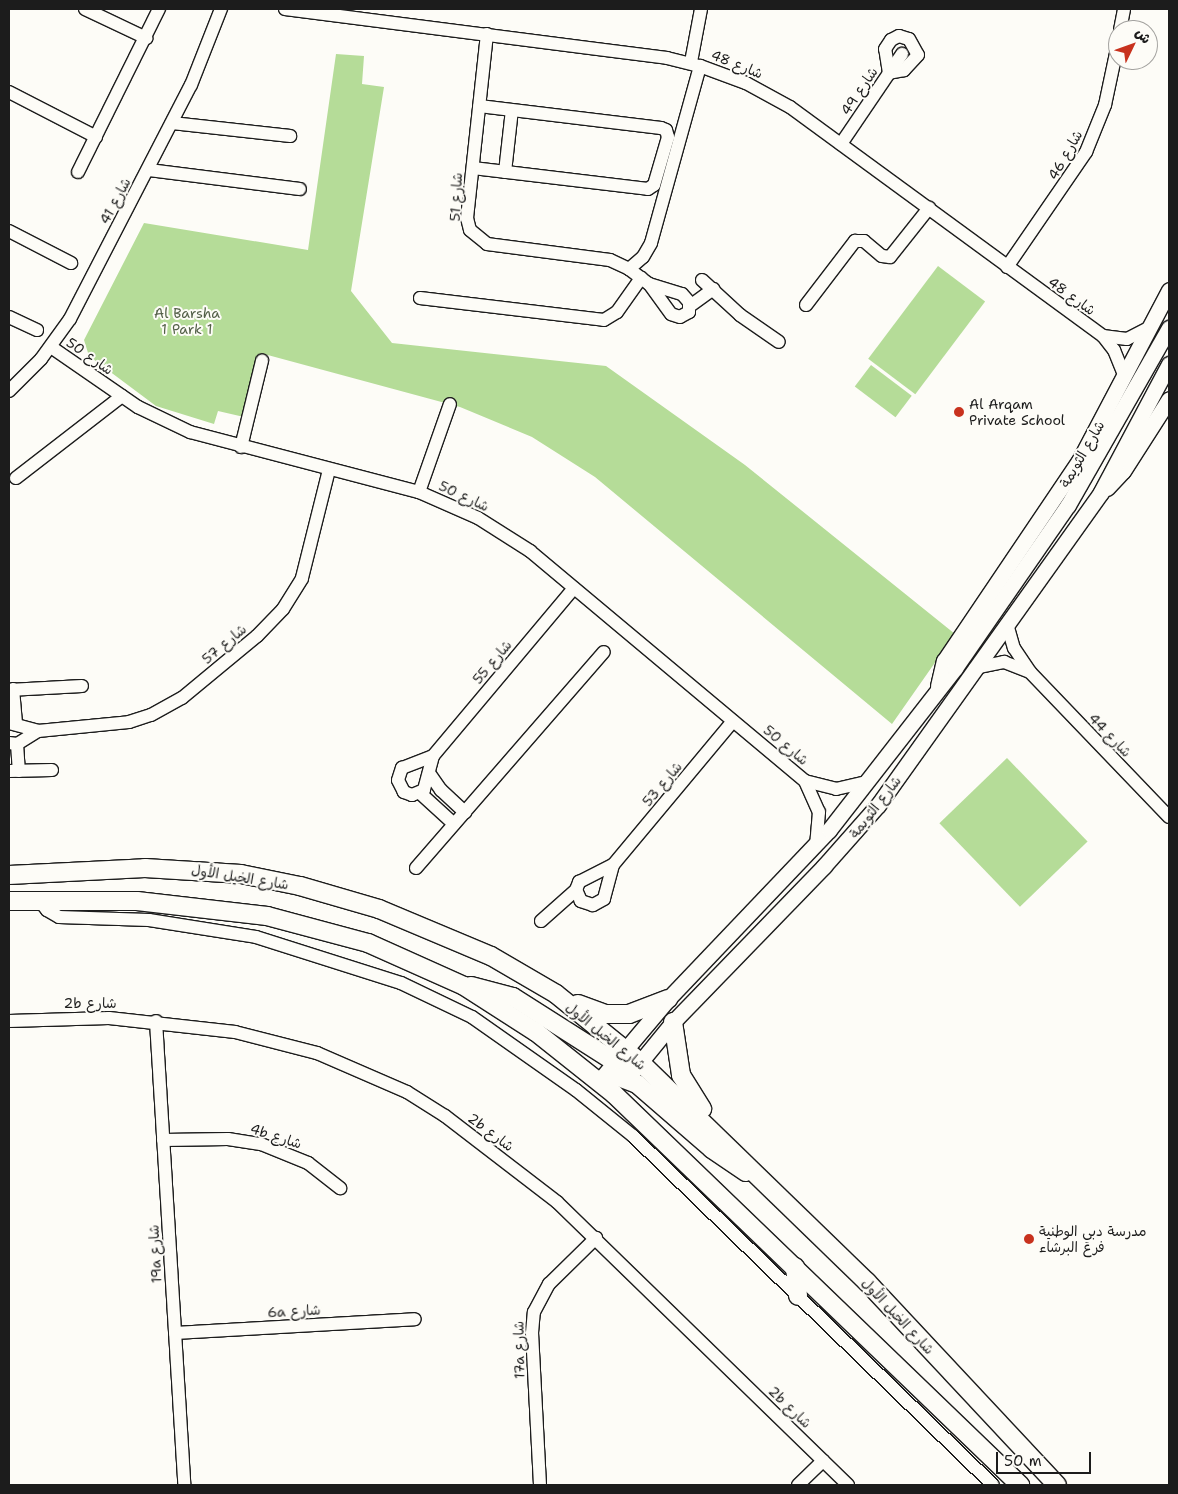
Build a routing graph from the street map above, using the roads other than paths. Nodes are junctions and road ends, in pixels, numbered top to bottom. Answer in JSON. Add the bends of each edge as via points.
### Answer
{"nodes":[{"id":1,"x":85,"y":9,"type":"edge"},
{"id":2,"x":158,"y":9,"type":"edge"},
{"id":3,"x":221,"y":9,"type":"edge"},
{"id":4,"x":285,"y":9,"type":"edge"},
{"id":5,"x":701,"y":9,"type":"edge"},
{"id":6,"x":487,"y":34,"type":"junction"},
{"id":7,"x":146,"y":38,"type":"junction"},
{"id":8,"x":902,"y":54,"type":"dead end"},
{"id":9,"x":696,"y":64,"type":"junction"},
{"id":10,"x":1112,"y":70,"type":"edge"},
{"id":11,"x":9,"y":92,"type":"edge"},
{"id":12,"x":479,"y":106,"type":"junction"},
{"id":13,"x":512,"y":110,"type":"junction"},
{"id":14,"x":172,"y":123,"type":"junction"},
{"id":15,"x":290,"y":136,"type":"dead end"},
{"id":16,"x":96,"y":137,"type":"junction"},
{"id":17,"x":841,"y":144,"type":"junction"},
{"id":18,"x":473,"y":168,"type":"junction"},
{"id":19,"x":149,"y":170,"type":"junction"},
{"id":20,"x":78,"y":172,"type":"dead end"},
{"id":21,"x":505,"y":172,"type":"junction"},
{"id":22,"x":300,"y":189,"type":"dead end"},
{"id":23,"x":928,"y":208,"type":"junction"},
{"id":24,"x":9,"y":231,"type":"edge"},
{"id":25,"x":71,"y":263,"type":"dead end"},
{"id":26,"x":1007,"y":267,"type":"junction"},
{"id":27,"x":629,"y":269,"type":"junction"},
{"id":28,"x":702,"y":280,"type":"dead end"},
{"id":29,"x":645,"y":281,"type":"junction"},
{"id":30,"x":713,"y":289,"type":"junction"},
{"id":31,"x":1169,"y":290,"type":"edge"},
{"id":32,"x":420,"y":298,"type":"dead end"},
{"id":33,"x":806,"y":304,"type":"dead end"},
{"id":34,"x":690,"y":306,"type":"junction"},
{"id":35,"x":9,"y":317,"type":"edge"},
{"id":36,"x":1149,"y":328,"type":"junction"},
{"id":37,"x":1169,"y":328,"type":"edge"},
{"id":38,"x":37,"y":330,"type":"dead end"},
{"id":39,"x":1103,"y":336,"type":"junction"},
{"id":40,"x":779,"y":342,"type":"dead end"},
{"id":41,"x":51,"y":347,"type":"junction"},
{"id":42,"x":262,"y":361,"type":"dead end"},
{"id":43,"x":1166,"y":370,"type":"edge"},
{"id":44,"x":1124,"y":375,"type":"junction"},
{"id":45,"x":9,"y":391,"type":"edge"},
{"id":46,"x":122,"y":396,"type":"junction"},
{"id":47,"x":1169,"y":398,"type":"edge"},
{"id":48,"x":450,"y":404,"type":"dead end"},
{"id":49,"x":241,"y":447,"type":"junction"},
{"id":50,"x":330,"y":470,"type":"junction"},
{"id":51,"x":16,"y":478,"type":"dead end"},
{"id":52,"x":419,"y":492,"type":"junction"},
{"id":53,"x":1101,"y":492,"type":"junction"},
{"id":54,"x":574,"y":588,"type":"junction"},
{"id":55,"x":1007,"y":624,"type":"junction"},
{"id":56,"x":604,"y":652,"type":"dead end"},
{"id":57,"x":974,"y":668,"type":"junction"},
{"id":58,"x":1030,"y":672,"type":"junction"},
{"id":59,"x":82,"y":686,"type":"dead end"},
{"id":60,"x":938,"y":687,"type":"junction"},
{"id":61,"x":11,"y":690,"type":"edge"},
{"id":62,"x":734,"y":721,"type":"junction"},
{"id":63,"x":12,"y":723,"type":"edge"},
{"id":64,"x":38,"y":730,"type":"junction"},
{"id":65,"x":13,"y":744,"type":"edge"},
{"id":66,"x":433,"y":756,"type":"junction"},
{"id":67,"x":52,"y":770,"type":"dead end"},
{"id":68,"x":14,"y":771,"type":"edge"},
{"id":69,"x":429,"y":773,"type":"junction"},
{"id":70,"x":805,"y":781,"type":"junction"},
{"id":71,"x":867,"y":782,"type":"junction"},
{"id":72,"x":420,"y":793,"type":"junction"},
{"id":73,"x":465,"y":812,"type":"junction"},
{"id":74,"x":1169,"y":817,"type":"edge"},
{"id":75,"x":454,"y":824,"type":"junction"},
{"id":76,"x":815,"y":846,"type":"junction"},
{"id":77,"x":613,"y":866,"type":"junction"},
{"id":78,"x":416,"y":868,"type":"dead end"},
{"id":79,"x":9,"y":875,"type":"edge"},
{"id":80,"x":576,"y":890,"type":"junction"},
{"id":81,"x":39,"y":900,"type":"junction"},
{"id":82,"x":9,"y":901,"type":"edge"},
{"id":83,"x":541,"y":921,"type":"dead end"},
{"id":84,"x":464,"y":986,"type":"junction"},
{"id":85,"x":556,"y":994,"type":"junction"},
{"id":86,"x":668,"y":999,"type":"junction"},
{"id":87,"x":9,"y":1021,"type":"edge"},
{"id":88,"x":156,"y":1021,"type":"junction"},
{"id":89,"x":673,"y":1022,"type":"junction"},
{"id":90,"x":620,"y":1055,"type":"junction"},
{"id":91,"x":640,"y":1062,"type":"junction"},
{"id":92,"x":626,"y":1079,"type":"junction"},
{"id":93,"x":599,"y":1081,"type":"junction"},
{"id":94,"x":614,"y":1094,"type":"junction"},
{"id":95,"x":164,"y":1140,"type":"junction"},
{"id":96,"x":736,"y":1153,"type":"junction"},
{"id":97,"x":767,"y":1181,"type":"junction"},
{"id":98,"x":340,"y":1188,"type":"dead end"},
{"id":99,"x":596,"y":1238,"type":"junction"},
{"id":100,"x":795,"y":1267,"type":"junction"},
{"id":101,"x":798,"y":1296,"type":"junction"},
{"id":102,"x":415,"y":1319,"type":"dead end"},
{"id":103,"x":175,"y":1333,"type":"junction"},
{"id":104,"x":822,"y":1461,"type":"junction"},
{"id":105,"x":184,"y":1485,"type":"edge"},
{"id":106,"x":540,"y":1485,"type":"edge"},
{"id":107,"x":798,"y":1485,"type":"edge"},
{"id":108,"x":848,"y":1485,"type":"edge"},
{"id":109,"x":993,"y":1485,"type":"edge"},
{"id":110,"x":1020,"y":1485,"type":"edge"},
{"id":111,"x":1057,"y":1485,"type":"edge"}],
"edges":[{"from":1,"to":7,"type":"street"},
{"from":2,"to":7,"type":"street"},
{"from":3,"to":14,"type":"street","name":"شارع 41","via":[[201,65]]},
{"from":4,"to":6,"type":"street","name":"شارع 48"},
{"from":5,"to":9,"type":"street"},
{"from":6,"to":9,"type":"street","name":"شارع 48"},
{"from":6,"to":12,"type":"street","name":"شارع 51"},
{"from":7,"to":16,"type":"street"},
{"from":8,"to":17,"type":"street","name":"شارع 49"},
{"from":9,"to":17,"type":"street","name":"شارع 48","via":[[775,98]]},
{"from":9,"to":27,"type":"street","via":[[651,244],[643,257]]},
{"from":10,"to":26,"type":"street","name":"شارع 46","via":[[1105,104],[1086,152]]},
{"from":11,"to":16,"type":"street"},
{"from":12,"to":13,"type":"street"},
{"from":12,"to":18,"type":"street","name":"شارع 51"},
{"from":13,"to":21,"type":"street"},
{"from":13,"to":21,"type":"street","via":[[661,128],[666,130],[668,137],[654,185],[648,190]]},
{"from":14,"to":15,"type":"street"},
{"from":14,"to":19,"type":"street","name":"شارع 41"},
{"from":16,"to":20,"type":"street"},
{"from":17,"to":23,"type":"street","name":"شارع 48"},
{"from":18,"to":21,"type":"street"},
{"from":18,"to":27,"type":"street","name":"شارع 51","via":[[467,218],[477,239],[487,244],[600,258]]},
{"from":19,"to":22,"type":"street"},
{"from":19,"to":41,"type":"street","name":"شارع 41","via":[[70,319]]},
{"from":23,"to":26,"type":"street","name":"شارع 48"},
{"from":23,"to":33,"type":"street","via":[[890,257],[882,256],[864,241],[855,241]]},
{"from":24,"to":25,"type":"street"},
{"from":26,"to":39,"type":"street","name":"شارع 48"},
{"from":27,"to":29,"type":"street","name":"شارع 51"},
{"from":28,"to":30,"type":"street"},
{"from":29,"to":32,"type":"street","via":[[617,312],[604,320]]},
{"from":29,"to":34,"type":"street","via":[[682,294]]},
{"from":29,"to":34,"type":"street","via":[[674,316],[683,316]]},
{"from":30,"to":34,"type":"street"},
{"from":30,"to":40,"type":"street","via":[[740,315]]},
{"from":31,"to":36,"type":"street","name":"شارع الثويمة"},
{"from":35,"to":38,"type":"street"},
{"from":36,"to":39,"type":"street","name":"شارع 48","via":[[1127,339]]},
{"from":36,"to":44,"type":"street","name":"شارع الثويمة"},
{"from":37,"to":60,"type":"street","name":"شارع الثويمة","via":[[1051,531]]},
{"from":39,"to":44,"type":"street","name":"شارع 48","via":[[1114,350]]},
{"from":41,"to":45,"type":"street","name":"شارع 41"},
{"from":41,"to":46,"type":"street","name":"شارع 50"},
{"from":42,"to":49,"type":"street"},
{"from":43,"to":53,"type":"street","name":"شارع الثويمة"},
{"from":44,"to":60,"type":"street","name":"شارع الثويمة","via":[[1064,485],[944,661]]},
{"from":46,"to":49,"type":"street","name":"شارع 50","via":[[173,425]]},
{"from":46,"to":51,"type":"street"},
{"from":47,"to":53,"type":"street","name":"شارع الثويمة","via":[[1123,471]]},
{"from":48,"to":52,"type":"street"},
{"from":49,"to":50,"type":"street","name":"شارع 50"},
{"from":50,"to":52,"type":"street","name":"شارع 50"},
{"from":50,"to":64,"type":"street","name":"شارع 57","via":[[302,578],[283,609],[257,636],[182,698],[151,715],[128,722]]},
{"from":52,"to":54,"type":"street","name":"شارع 50","via":[[496,528]]},
{"from":53,"to":55,"type":"street","name":"شارع الثويمة"},
{"from":54,"to":62,"type":"street","name":"شارع 50"},
{"from":54,"to":66,"type":"street","name":"شارع 55"},
{"from":55,"to":57,"type":"street","name":"شارع الثويمة"},
{"from":55,"to":58,"type":"street","name":"شارع 44","via":[[1014,648]]},
{"from":56,"to":73,"type":"street"},
{"from":57,"to":58,"type":"street","name":"شارع 44","via":[[1004,662]]},
{"from":57,"to":89,"type":"street","name":"شارع الثويمة","via":[[861,826]]},
{"from":58,"to":74,"type":"street","name":"شارع 44"},
{"from":59,"to":61,"type":"street"},
{"from":60,"to":71,"type":"street","name":"شارع الثويمة"},
{"from":61,"to":63,"type":"street"},
{"from":62,"to":70,"type":"street","name":"شارع 50"},
{"from":62,"to":77,"type":"street","name":"شارع 53"},
{"from":63,"to":64,"type":"street"},
{"from":64,"to":65,"type":"street"},
{"from":65,"to":68,"type":"street"},
{"from":66,"to":69,"type":"street"},
{"from":66,"to":72,"type":"street","via":[[405,765],[398,776],[404,792]]},
{"from":67,"to":68,"type":"street"},
{"from":69,"to":72,"type":"street","via":[[427,787]]},
{"from":69,"to":73,"type":"street","via":[[441,790]]},
{"from":70,"to":71,"type":"street","name":"شارع 50","via":[[836,789]]},
{"from":70,"to":76,"type":"street","name":"شارع 50","via":[[819,812]]},
{"from":71,"to":76,"type":"street","name":"شارع الثويمة"},
{"from":72,"to":75,"type":"street"},
{"from":73,"to":75,"type":"street"},
{"from":75,"to":78,"type":"street"},
{"from":76,"to":86,"type":"street","name":"شارع الثويمة"},
{"from":77,"to":80,"type":"street","via":[[582,879]]},
{"from":77,"to":80,"type":"street","via":[[608,891],[601,902],[585,903]]},
{"from":79,"to":85,"type":"main road","name":"شارع الخيل الأول","via":[[159,868],[215,870],[262,878],[340,897],[418,923],[491,956]]},
{"from":80,"to":83,"type":"street"},
{"from":81,"to":82,"type":"main road"},
{"from":81,"to":84,"type":"main road","via":[[137,901],[267,916],[368,943]]},
{"from":81,"to":101,"type":"street","via":[[59,917],[149,920],[256,937],[377,974],[449,1004],[472,1017],[614,1120]]},
{"from":84,"to":90,"type":"main road","via":[[489,988],[513,997]]},
{"from":84,"to":93,"type":"main road","via":[[530,1028]]},
{"from":85,"to":86,"type":"main road","via":[[596,1012],[616,1014],[642,1011]]},
{"from":85,"to":90,"type":"main road","name":"شارع الخيل الأول"},
{"from":86,"to":90,"type":"street","name":"شارع الثويمة"},
{"from":87,"to":88,"type":"street","name":"2b شارع","via":[[87,1017]]},
{"from":88,"to":95,"type":"street","name":"19a شارع"},
{"from":88,"to":99,"type":"street","name":"2b شارع","via":[[271,1040],[317,1053],[386,1081],[426,1103],[469,1134],[532,1182]]},
{"from":89,"to":91,"type":"street","name":"شارع الثويمة"},
{"from":89,"to":96,"type":"main road","via":[[685,1084]]},
{"from":90,"to":91,"type":"main road","via":[[629,1066]]},
{"from":90,"to":93,"type":"street","name":"شارع الثويمة"},
{"from":91,"to":92,"type":"street","name":"شارع الثويمة"},
{"from":91,"to":96,"type":"main road","name":"شارع الخيل الأول"},
{"from":92,"to":93,"type":"main road","via":[[612,1077]]},
{"from":92,"to":94,"type":"street","name":"شارع الثويمة"},
{"from":92,"to":97,"type":"main road","via":[[643,1088],[724,1159]]},
{"from":93,"to":94,"type":"main road"},
{"from":94,"to":100,"type":"main road"},
{"from":95,"to":98,"type":"street","name":"4b شارع","via":[[228,1139],[261,1144],[308,1163]]},
{"from":95,"to":103,"type":"street","name":"19a شارع"},
{"from":96,"to":97,"type":"main road","name":"شارع الخيل الأول"},
{"from":97,"to":111,"type":"main road","name":"شارع الخيل الأول","via":[[867,1282]]},
{"from":99,"to":104,"type":"street","name":"2b شارع"},
{"from":99,"to":106,"type":"street","name":"17a شارع","via":[[549,1284],[534,1312],[532,1334]]},
{"from":100,"to":101,"type":"main road"},
{"from":100,"to":110,"type":"main road"},
{"from":101,"to":109,"type":"street"},
{"from":102,"to":103,"type":"street","name":"6a شارع"},
{"from":103,"to":105,"type":"street","name":"19a شارع"},
{"from":104,"to":107,"type":"street"},
{"from":104,"to":108,"type":"street","name":"2b شارع"}]}
